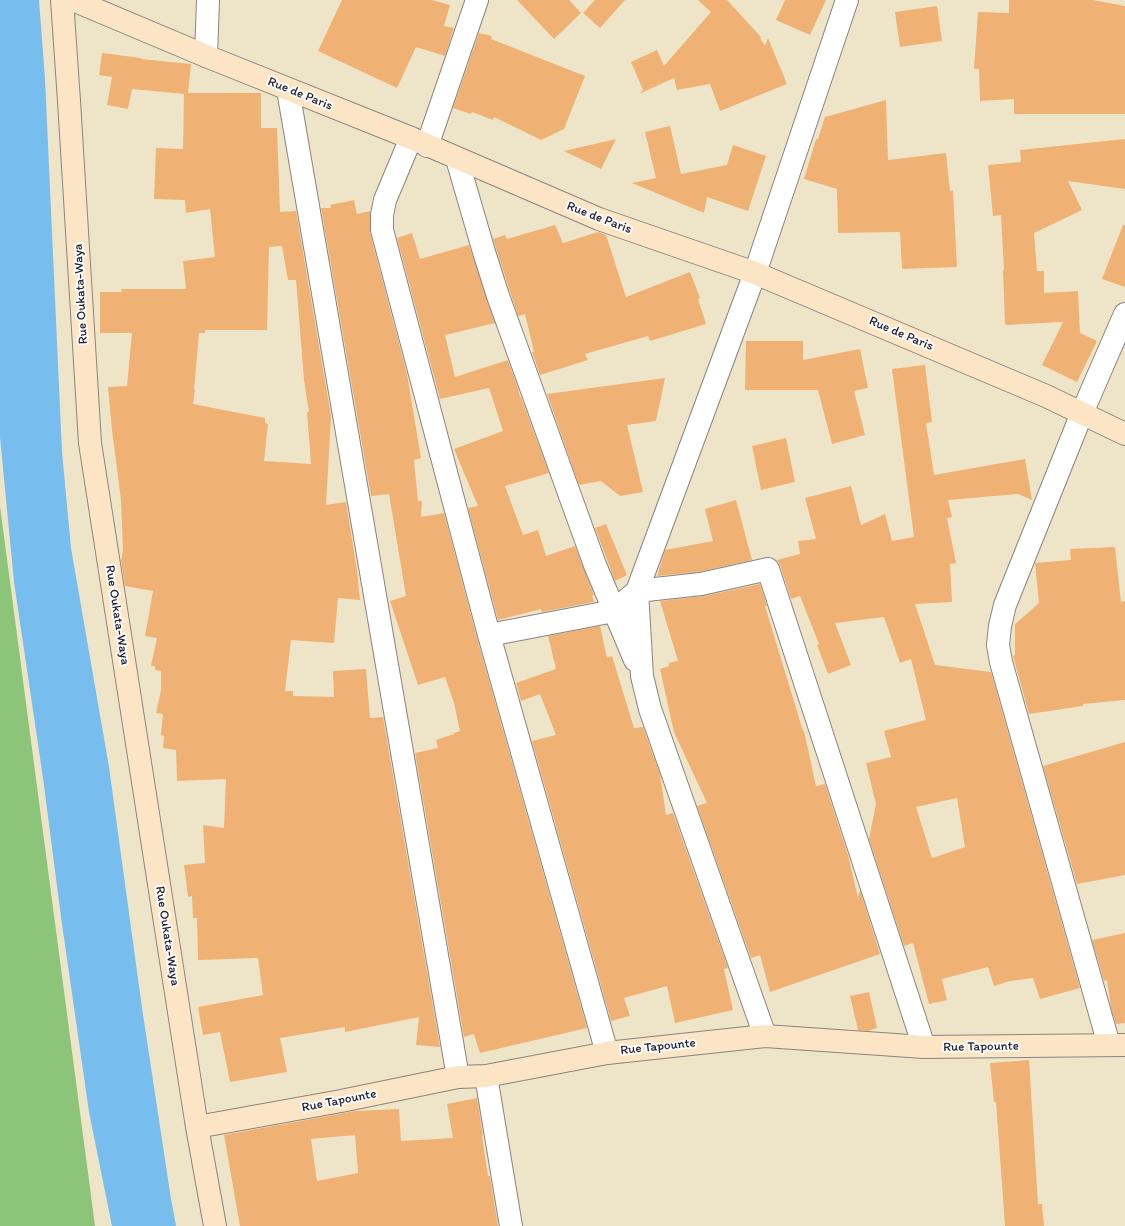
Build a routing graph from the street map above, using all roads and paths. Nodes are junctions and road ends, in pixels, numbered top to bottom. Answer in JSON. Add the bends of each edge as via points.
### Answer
{"nodes":[{"id":1,"x":62,"y":0,"type":"edge"},
{"id":2,"x":73,"y":0,"type":"edge"},
{"id":3,"x":208,"y":0,"type":"edge"},
{"id":4,"x":477,"y":0,"type":"edge"},
{"id":5,"x":847,"y":0,"type":"edge"},
{"id":6,"x":206,"y":56,"type":"junction"},
{"id":7,"x":288,"y":90,"type":"junction"},
{"id":8,"x":419,"y":142,"type":"junction"},
{"id":9,"x":457,"y":159,"type":"junction"},
{"id":10,"x":754,"y":273,"type":"junction"},
{"id":11,"x":1125,"y":314,"type":"edge"},
{"id":12,"x":1082,"y":414,"type":"junction"},
{"id":13,"x":1125,"y":434,"type":"edge"},
{"id":14,"x":637,"y":591,"type":"junction"},
{"id":15,"x":614,"y":611,"type":"junction"},
{"id":16,"x":489,"y":635,"type":"junction"},
{"id":17,"x":642,"y":676,"type":"junction"},
{"id":18,"x":765,"y":1036,"type":"junction"},
{"id":19,"x":1117,"y":1045,"type":"edge"},
{"id":20,"x":924,"y":1047,"type":"junction"},
{"id":21,"x":607,"y":1053,"type":"junction"},
{"id":22,"x":486,"y":1076,"type":"junction"},
{"id":23,"x":458,"y":1077,"type":"junction"},
{"id":24,"x":197,"y":1128,"type":"junction"},
{"id":25,"x":215,"y":1226,"type":"edge"},
{"id":26,"x":511,"y":1226,"type":"edge"}],
"edges":[{"from":1,"to":24,"type":"street","name":"Rue Oukata-Waya","via":[[90,443]]},
{"from":2,"to":6,"type":"street","name":"Rue de Paris"},
{"from":3,"to":6,"type":"street"},
{"from":4,"to":8,"type":"street"},
{"from":5,"to":10,"type":"street"},
{"from":6,"to":7,"type":"street","name":"Rue de Paris"},
{"from":7,"to":8,"type":"street","name":"Rue de Paris"},
{"from":7,"to":23,"type":"street"},
{"from":8,"to":9,"type":"street","name":"Rue de Paris"},
{"from":8,"to":16,"type":"street","via":[[385,200],[382,230]]},
{"from":9,"to":10,"type":"street","name":"Rue de Paris","via":[[600,219]]},
{"from":9,"to":15,"type":"street","via":[[501,303]]},
{"from":10,"to":12,"type":"street","name":"Rue de Paris"},
{"from":10,"to":14,"type":"street"},
{"from":11,"to":12,"type":"street"},
{"from":12,"to":13,"type":"street","name":"Rue de Paris"},
{"from":12,"to":19,"type":"street","via":[[1005,605],[998,645],[1003,670]]},
{"from":14,"to":15,"type":"street"},
{"from":14,"to":17,"type":"street"},
{"from":14,"to":20,"type":"street","via":[[700,584],[768,569]]},
{"from":15,"to":16,"type":"street"},
{"from":15,"to":17,"type":"street"},
{"from":16,"to":21,"type":"street"},
{"from":17,"to":18,"type":"street","via":[[650,709]]},
{"from":18,"to":20,"type":"street","name":"Rue Tapounte"},
{"from":18,"to":21,"type":"street","name":"Rue Tapounte"},
{"from":19,"to":20,"type":"street","name":"Rue Tapounte"},
{"from":21,"to":22,"type":"street","name":"Rue Tapounte"},
{"from":22,"to":23,"type":"street","name":"Rue Tapounte"},
{"from":22,"to":26,"type":"street"},
{"from":23,"to":24,"type":"street","name":"Rue Tapounte"},
{"from":24,"to":25,"type":"street","name":"Rue Oukata-Waya"}]}
